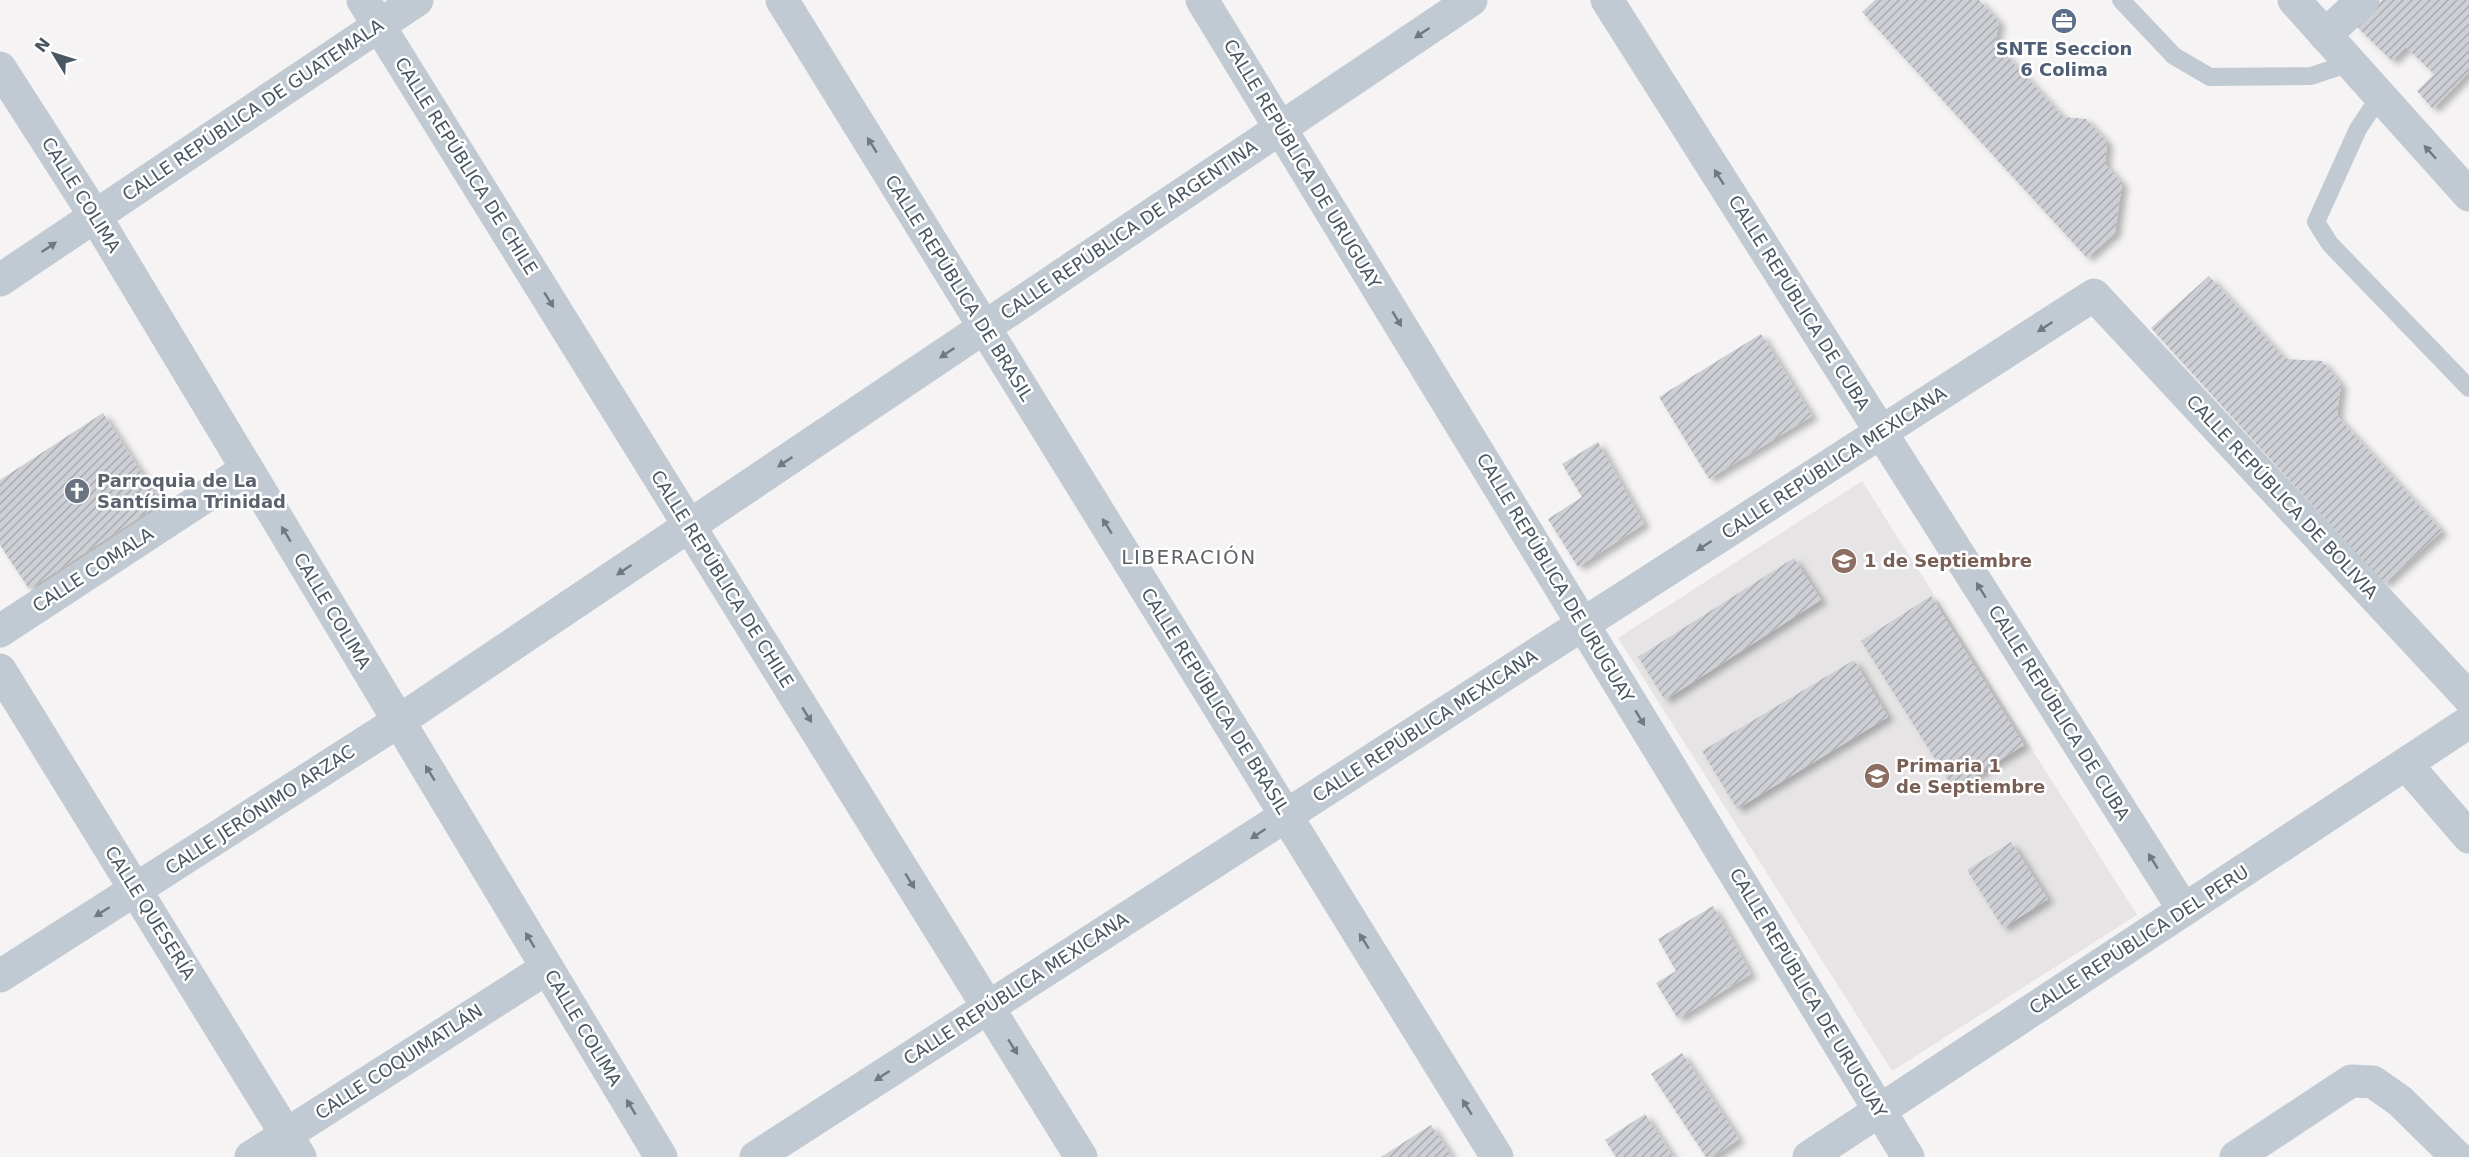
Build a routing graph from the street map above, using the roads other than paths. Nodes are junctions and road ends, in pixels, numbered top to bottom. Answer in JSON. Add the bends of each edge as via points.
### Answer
{"nodes":[{"id":1,"x":417,"y":0,"type":"edge"},
{"id":2,"x":782,"y":0,"type":"edge"},
{"id":3,"x":1202,"y":0,"type":"edge"},
{"id":4,"x":1471,"y":0,"type":"edge"},
{"id":5,"x":1607,"y":0,"type":"edge"},
{"id":6,"x":2121,"y":0,"type":"edge"},
{"id":7,"x":2294,"y":0,"type":"edge"},
{"id":8,"x":2363,"y":0,"type":"edge"},
{"id":9,"x":371,"y":13,"type":"edge"},
{"id":10,"x":2325,"y":35,"type":"junction"},
{"id":11,"x":2350,"y":63,"type":"junction"},
{"id":12,"x":0,"y":68,"type":"edge"},
{"id":13,"x":2380,"y":96,"type":"junction"},
{"id":14,"x":1280,"y":128,"type":"junction"},
{"id":15,"x":2469,"y":195,"type":"edge"},
{"id":16,"x":95,"y":216,"type":"junction"},
{"id":17,"x":0,"y":280,"type":"edge"},
{"id":18,"x":2094,"y":295,"type":"joint"},
{"id":19,"x":984,"y":328,"type":"junction"},
{"id":20,"x":2469,"y":387,"type":"edge"},
{"id":21,"x":1881,"y":433,"type":"junction"},
{"id":22,"x":247,"y":469,"type":"junction"},
{"id":23,"x":690,"y":526,"type":"junction"},
{"id":24,"x":1583,"y":624,"type":"junction"},
{"id":25,"x":0,"y":631,"type":"edge"},
{"id":26,"x":0,"y":670,"type":"edge"},
{"id":27,"x":2469,"y":698,"type":"edge"},
{"id":28,"x":399,"y":721,"type":"junction"},
{"id":29,"x":2469,"y":722,"type":"edge"},
{"id":30,"x":2406,"y":764,"type":"junction"},
{"id":31,"x":1286,"y":815,"type":"junction"},
{"id":32,"x":2469,"y":837,"type":"edge"},
{"id":33,"x":136,"y":890,"type":"junction"},
{"id":34,"x":2184,"y":910,"type":"junction"},
{"id":35,"x":547,"y":968,"type":"junction"},
{"id":36,"x":0,"y":976,"type":"edge"},
{"id":37,"x":988,"y":1007,"type":"junction"},
{"id":38,"x":1880,"y":1111,"type":"junction"},
{"id":39,"x":293,"y":1146,"type":"edge"},
{"id":40,"x":251,"y":1157,"type":"edge"},
{"id":41,"x":661,"y":1157,"type":"edge"},
{"id":42,"x":756,"y":1157,"type":"edge"},
{"id":43,"x":1081,"y":1157,"type":"edge"},
{"id":44,"x":1497,"y":1157,"type":"edge"},
{"id":45,"x":1809,"y":1157,"type":"edge"},
{"id":46,"x":1908,"y":1157,"type":"edge"},
{"id":47,"x":2236,"y":1157,"type":"edge"},
{"id":48,"x":2457,"y":1157,"type":"edge"}],
"edges":[{"from":1,"to":9,"type":"street","name":"CALLE REPÚBLICA DE GUATEMALA"},
{"from":19,"to":2,"type":"street","name":"CALLE REPÚBLICA DE BRASIL","one_way":true},
{"from":3,"to":14,"type":"street","name":"CALLE REPÚBLICA DE URUGUAY"},
{"from":4,"to":14,"type":"street","name":"CALLE REPÚBLICA DE ARGENTINA","one_way":true},
{"from":21,"to":5,"type":"street","name":"CALLE REPÚBLICA DE CUBA","one_way":true},
{"from":6,"to":11,"type":"lane","via":[[2174,56],[2210,77],[2311,76]]},
{"from":7,"to":10,"type":"street"},
{"from":8,"to":10,"type":"street"},
{"from":9,"to":16,"type":"street","name":"CALLE REPÚBLICA DE GUATEMALA"},
{"from":9,"to":23,"type":"street","name":"CALLE REPÚBLICA DE CHILE","one_way":true},
{"from":10,"to":11,"type":"street"},
{"from":11,"to":13,"type":"street"},
{"from":12,"to":16,"type":"street","name":"CALLE COLIMA"},
{"from":15,"to":13,"type":"street","one_way":true},
{"from":13,"to":20,"type":"lane","via":[[2358,129],[2316,222],[2330,244]]},
{"from":14,"to":19,"type":"street","name":"CALLE REPÚBLICA DE ARGENTINA"},
{"from":14,"to":24,"type":"street","name":"CALLE REPÚBLICA DE URUGUAY","one_way":true},
{"from":17,"to":16,"type":"street","name":"CALLE REPÚBLICA DE GUATEMALA","one_way":true},
{"from":16,"to":22,"type":"street","name":"CALLE COLIMA"},
{"from":18,"to":21,"type":"street","name":"CALLE REPÚBLICA MEXICANA","one_way":true},
{"from":18,"to":27,"type":"street","name":"CALLE REPÚBLICA DE BOLIVIA"},
{"from":19,"to":23,"type":"street","name":"CALLE REPÚBLICA DE ARGENTINA","one_way":true},
{"from":31,"to":19,"type":"street","name":"CALLE REPÚBLICA DE BRASIL","one_way":true},
{"from":21,"to":24,"type":"street","name":"CALLE REPÚBLICA MEXICANA","one_way":true},
{"from":34,"to":21,"type":"street","name":"CALLE REPÚBLICA DE CUBA","one_way":true},
{"from":22,"to":25,"type":"street","name":"CALLE COMALA"},
{"from":28,"to":22,"type":"street","name":"CALLE COLIMA","one_way":true},
{"from":23,"to":28,"type":"street","name":"CALLE REPÚBLICA DE ARGENTINA","one_way":true},
{"from":23,"to":37,"type":"street","name":"CALLE REPÚBLICA DE CHILE","one_way":true},
{"from":24,"to":31,"type":"street","name":"CALLE REPÚBLICA MEXICANA"},
{"from":24,"to":38,"type":"street","name":"CALLE REPÚBLICA DE URUGUAY","one_way":true},
{"from":26,"to":33,"type":"street","name":"CALLE QUESERÍA"},
{"from":28,"to":33,"type":"street","name":"CALLE JERÓNIMO ARZAC"},
{"from":35,"to":28,"type":"street","name":"CALLE COLIMA","one_way":true},
{"from":29,"to":30,"type":"street","name":"CALLE REPÚBLICA DEL PERU"},
{"from":30,"to":32,"type":"street"},
{"from":30,"to":34,"type":"street","name":"CALLE REPÚBLICA DEL PERU"},
{"from":31,"to":37,"type":"street","name":"CALLE REPÚBLICA MEXICANA","one_way":true},
{"from":44,"to":31,"type":"street","name":"CALLE REPÚBLICA DE BRASIL","one_way":true},
{"from":33,"to":36,"type":"street","name":"CALLE JERÓNIMO ARZAC","one_way":true},
{"from":33,"to":39,"type":"street","name":"CALLE QUESERÍA"},
{"from":34,"to":38,"type":"street","name":"CALLE REPÚBLICA DEL PERU"},
{"from":35,"to":39,"type":"street","name":"CALLE COQUIMATLÁN"},
{"from":41,"to":35,"type":"street","name":"CALLE COLIMA","one_way":true},
{"from":37,"to":42,"type":"street","name":"CALLE REPÚBLICA MEXICANA","one_way":true},
{"from":37,"to":43,"type":"street","name":"CALLE REPÚBLICA DE CHILE","one_way":true},
{"from":38,"to":45,"type":"street","name":"CALLE REPÚBLICA DEL PERU"},
{"from":38,"to":46,"type":"street","name":"CALLE REPÚBLICA DE URUGUAY"},
{"from":39,"to":40,"type":"street","name":"CALLE COQUIMATLÁN"},
{"from":47,"to":48,"type":"street","via":[[2350,1082],[2373,1082],[2400,1101]]}]}
